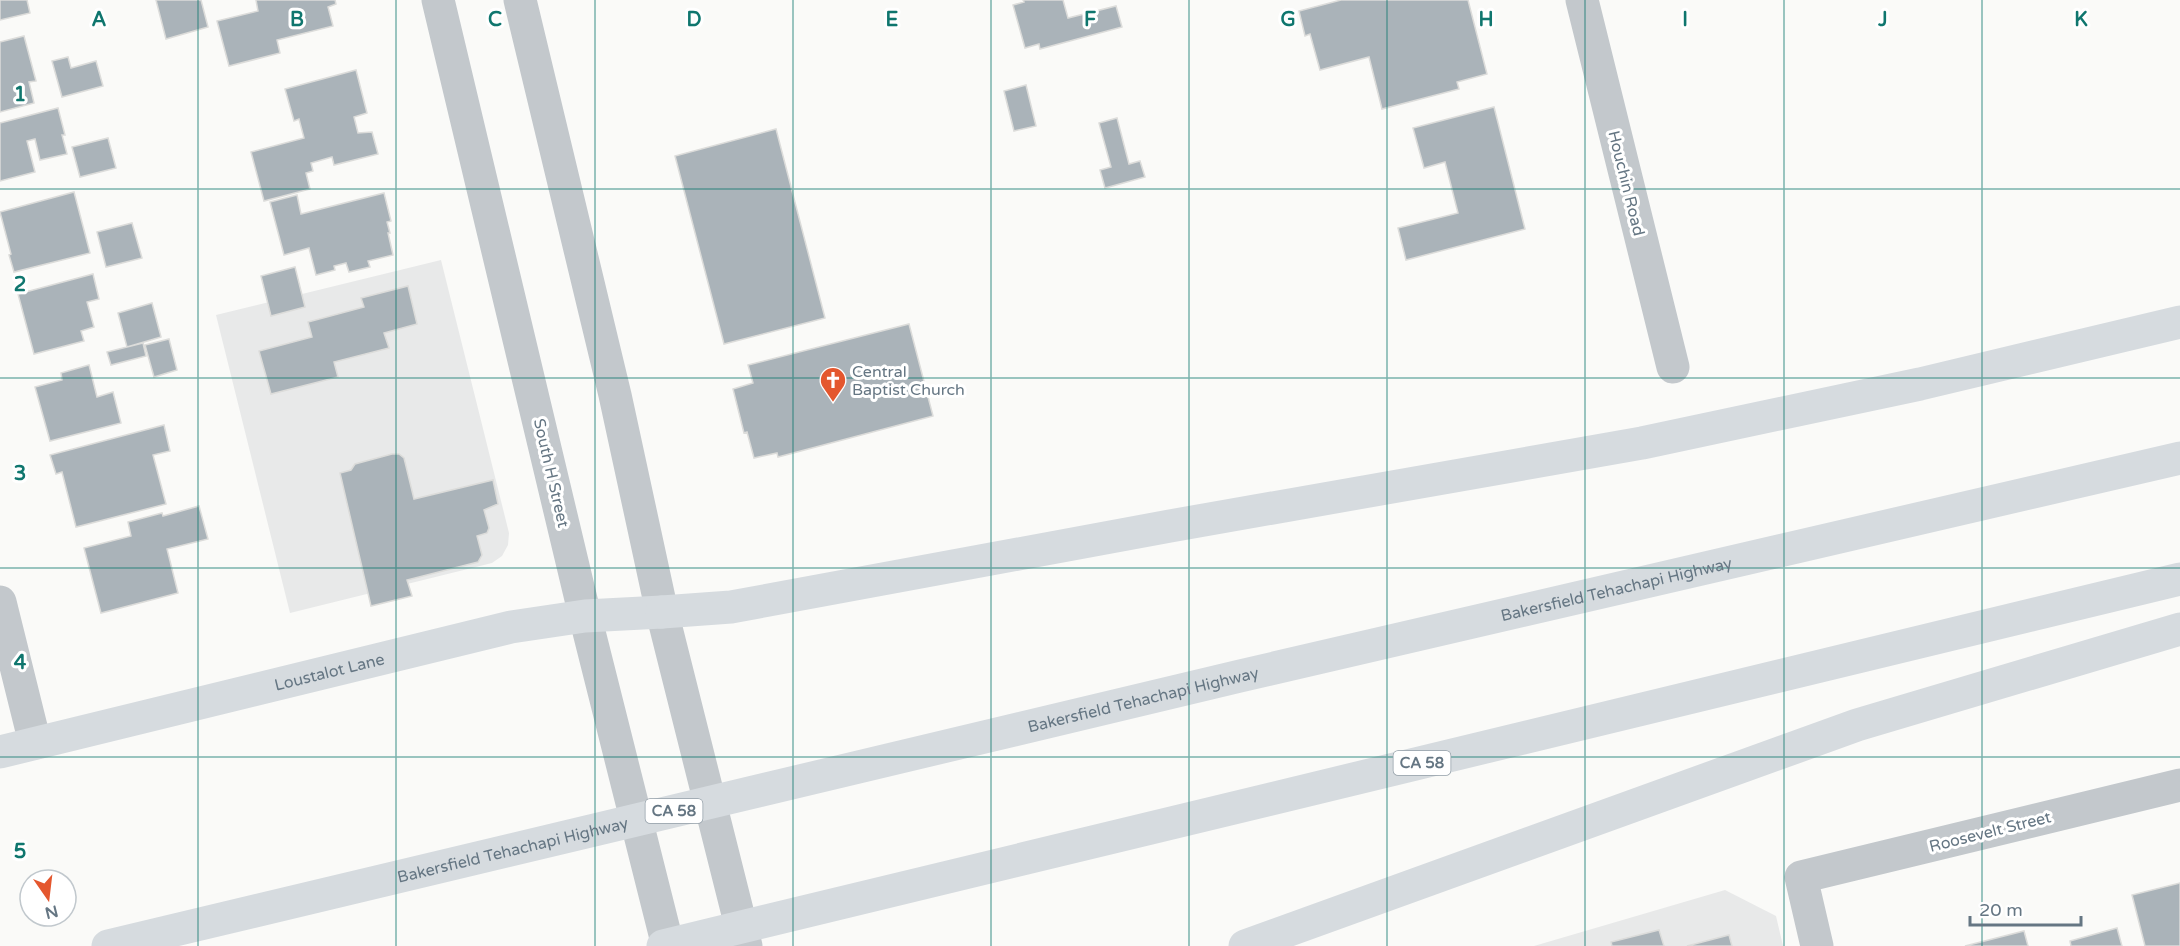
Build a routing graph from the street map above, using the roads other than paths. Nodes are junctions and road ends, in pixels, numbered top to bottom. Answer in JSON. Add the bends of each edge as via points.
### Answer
{"nodes":[{"id":1,"x":438,"y":0,"type":"edge"},
{"id":2,"x":520,"y":0,"type":"edge"},
{"id":3,"x":1582,"y":0,"type":"edge"},
{"id":4,"x":2180,"y":322,"type":"edge"},
{"id":5,"x":1673,"y":367,"type":"dead end"},
{"id":6,"x":2180,"y":458,"type":"edge"},
{"id":7,"x":2180,"y":579,"type":"edge"},
{"id":8,"x":0,"y":602,"type":"edge"},
{"id":9,"x":662,"y":612,"type":"junction"},
{"id":10,"x":585,"y":616,"type":"junction"},
{"id":11,"x":2180,"y":629,"type":"edge"},
{"id":12,"x":35,"y":743,"type":"junction"},
{"id":13,"x":0,"y":752,"type":"edge"},
{"id":14,"x":2180,"y":785,"type":"edge"},
{"id":15,"x":108,"y":946,"type":"edge"},
{"id":16,"x":663,"y":946,"type":"edge"},
{"id":17,"x":668,"y":946,"type":"edge"},
{"id":18,"x":746,"y":946,"type":"edge"},
{"id":19,"x":1245,"y":946,"type":"edge"},
{"id":20,"x":1817,"y":946,"type":"edge"}],
"edges":[{"from":1,"to":10,"type":"street","name":"South H Street"},
{"from":2,"to":9,"type":"street","via":[[615,395]]},
{"from":3,"to":5,"type":"street","name":"Houchin Road"},
{"from":4,"to":9,"type":"main road","name":"Loustalot Lane","via":[[1920,384],[1642,443],[731,607]]},
{"from":6,"to":15,"type":"main road","name":"Bakersfield Tehachapi Highway","number":"CA 58","via":[[1228,679]]},
{"from":7,"to":16,"type":"main road","number":"CA 58"},
{"from":8,"to":12,"type":"street"},
{"from":9,"to":10,"type":"main road","name":"Loustalot Lane"},
{"from":9,"to":18,"type":"street"},
{"from":10,"to":12,"type":"main road","name":"Loustalot Lane","via":[[511,627]]},
{"from":10,"to":17,"type":"street","name":"South H Street"},
{"from":11,"to":19,"type":"main road","via":[[1857,725]]},
{"from":12,"to":13,"type":"main road","name":"Loustalot Lane"},
{"from":14,"to":20,"type":"street","name":"Roosevelt Street","via":[[1801,877]]}]}
